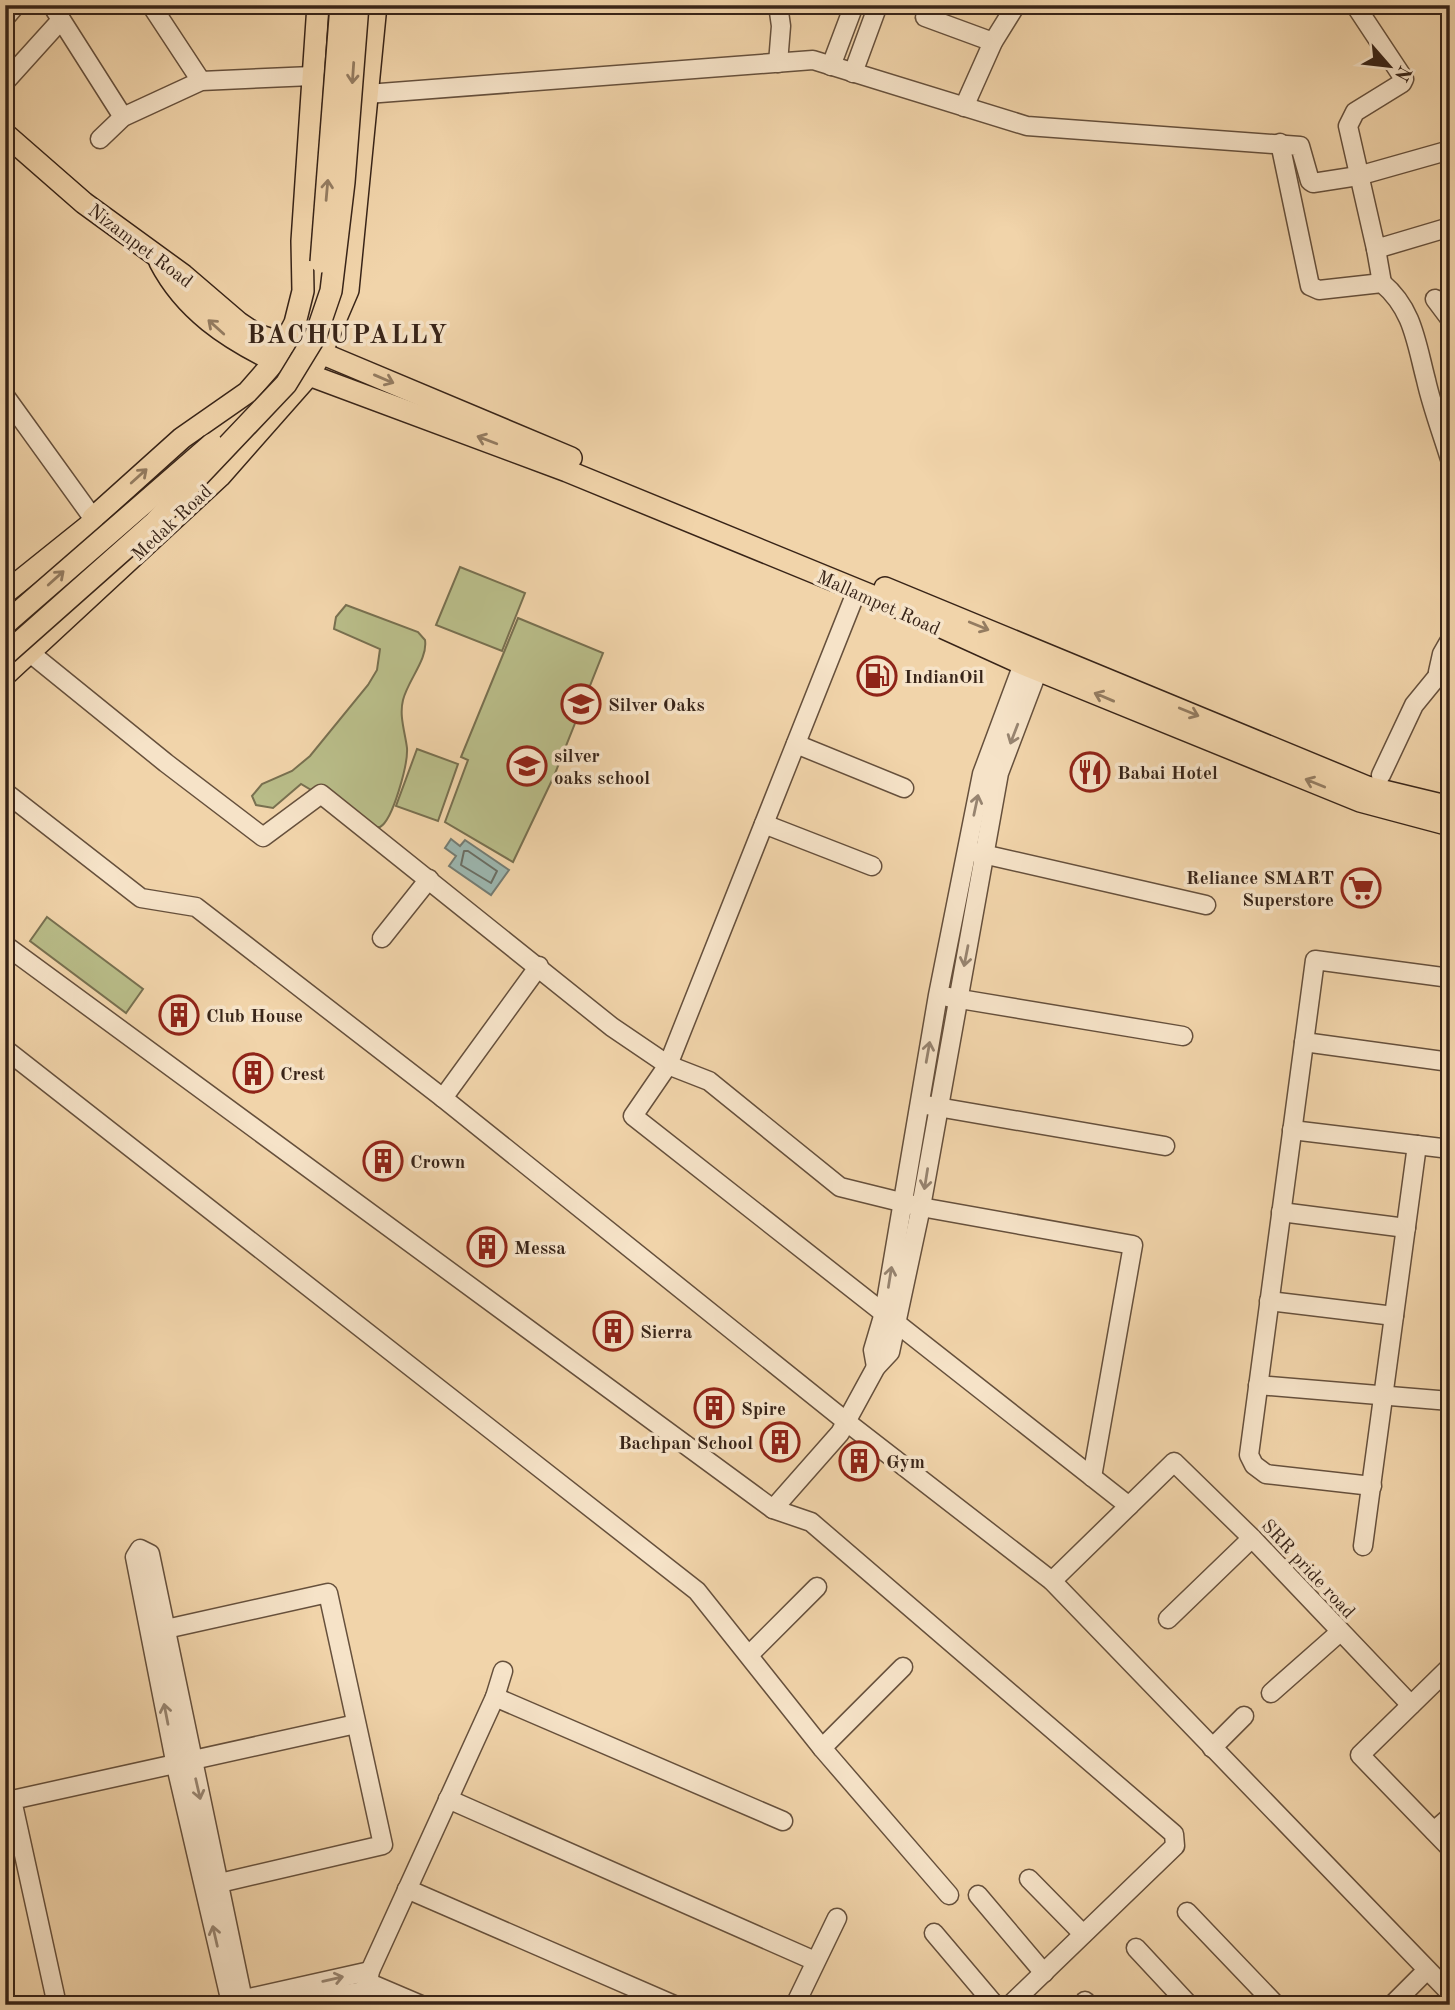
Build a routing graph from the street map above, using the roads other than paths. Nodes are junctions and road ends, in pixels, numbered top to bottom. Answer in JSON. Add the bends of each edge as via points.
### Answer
{"nodes":[{"id":1,"x":16,"y":5,"type":"edge"},
{"id":2,"x":151,"y":5,"type":"edge"},
{"id":3,"x":318,"y":5,"type":"edge"},
{"id":4,"x":341,"y":5,"type":"edge"},
{"id":5,"x":358,"y":5,"type":"edge"},
{"id":6,"x":376,"y":5,"type":"edge"},
{"id":7,"x":778,"y":5,"type":"edge"},
{"id":8,"x":854,"y":5,"type":"edge"},
{"id":9,"x":878,"y":5,"type":"edge"},
{"id":10,"x":1016,"y":5,"type":"edge"},
{"id":11,"x":1355,"y":5,"type":"edge"},
{"id":12,"x":61,"y":13,"type":"edge"},
{"id":13,"x":925,"y":17,"type":"dead end"},
{"id":14,"x":5,"y":18,"type":"edge"},
{"id":15,"x":993,"y":42,"type":"junction"},
{"id":16,"x":778,"y":63,"type":"junction"},
{"id":17,"x":831,"y":66,"type":"junction"},
{"id":18,"x":853,"y":73,"type":"junction"},
{"id":19,"x":312,"y":76,"type":"junction"},
{"id":20,"x":201,"y":81,"type":"junction"},
{"id":21,"x":5,"y":82,"type":"edge"},
{"id":22,"x":367,"y":94,"type":"junction"},
{"id":23,"x":964,"y":107,"type":"junction"},
{"id":24,"x":123,"y":117,"type":"junction"},
{"id":25,"x":5,"y":134,"type":"edge"},
{"id":26,"x":100,"y":139,"type":"dead end"},
{"id":27,"x":1280,"y":143,"type":"junction"},
{"id":28,"x":308,"y":144,"type":"junction"},
{"id":29,"x":362,"y":146,"type":"junction"},
{"id":30,"x":1450,"y":150,"type":"edge"},
{"id":31,"x":1358,"y":176,"type":"junction"},
{"id":32,"x":1450,"y":227,"type":"edge"},
{"id":33,"x":1376,"y":249,"type":"junction"},
{"id":34,"x":1382,"y":283,"type":"junction"},
{"id":35,"x":1435,"y":299,"type":"dead end"},
{"id":36,"x":1450,"y":318,"type":"edge"},
{"id":37,"x":280,"y":353,"type":"junction"},
{"id":38,"x":321,"y":353,"type":"junction"},
{"id":39,"x":309,"y":375,"type":"junction"},
{"id":40,"x":5,"y":396,"type":"edge"},
{"id":41,"x":1450,"y":459,"type":"edge"},
{"id":42,"x":93,"y":517,"type":"junction"},
{"id":43,"x":857,"y":590,"type":"junction"},
{"id":44,"x":5,"y":593,"type":"edge"},
{"id":45,"x":5,"y":624,"type":"edge"},
{"id":46,"x":1450,"y":640,"type":"edge"},
{"id":47,"x":29,"y":652,"type":"junction"},
{"id":48,"x":5,"y":655,"type":"edge"},
{"id":49,"x":1450,"y":661,"type":"edge"},
{"id":50,"x":1030,"y":667,"type":"junction"},
{"id":51,"x":5,"y":675,"type":"edge"},
{"id":52,"x":1437,"y":675,"type":"junction"},
{"id":53,"x":796,"y":744,"type":"junction"},
{"id":54,"x":1381,"y":775,"type":"dead end"},
{"id":55,"x":904,"y":788,"type":"dead end"},
{"id":56,"x":5,"y":792,"type":"edge"},
{"id":57,"x":1450,"y":807,"type":"edge"},
{"id":58,"x":764,"y":824,"type":"junction"},
{"id":59,"x":1450,"y":825,"type":"edge"},
{"id":60,"x":967,"y":851,"type":"junction"},
{"id":61,"x":985,"y":854,"type":"junction"},
{"id":62,"x":872,"y":866,"type":"dead end"},
{"id":63,"x":429,"y":879,"type":"junction"},
{"id":64,"x":1206,"y":905,"type":"dead end"},
{"id":65,"x":382,"y":938,"type":"dead end"},
{"id":66,"x":5,"y":945,"type":"edge"},
{"id":67,"x":539,"y":966,"type":"junction"},
{"id":68,"x":1450,"y":978,"type":"edge"},
{"id":69,"x":938,"y":995,"type":"junction"},
{"id":70,"x":957,"y":999,"type":"junction"},
{"id":71,"x":1183,"y":1037,"type":"dead end"},
{"id":72,"x":1304,"y":1042,"type":"junction"},
{"id":73,"x":5,"y":1049,"type":"edge"},
{"id":74,"x":1450,"y":1062,"type":"edge"},
{"id":75,"x":668,"y":1065,"type":"junction"},
{"id":76,"x":443,"y":1098,"type":"junction"},
{"id":77,"x":919,"y":1104,"type":"junction"},
{"id":78,"x":938,"y":1106,"type":"junction"},
{"id":79,"x":1292,"y":1130,"type":"junction"},
{"id":80,"x":1417,"y":1145,"type":"junction"},
{"id":81,"x":1164,"y":1146,"type":"dead end"},
{"id":82,"x":1450,"y":1149,"type":"edge"},
{"id":83,"x":902,"y":1202,"type":"junction"},
{"id":84,"x":921,"y":1207,"type":"junction"},
{"id":85,"x":1281,"y":1212,"type":"junction"},
{"id":86,"x":1406,"y":1228,"type":"junction"},
{"id":87,"x":1269,"y":1301,"type":"junction"},
{"id":88,"x":1394,"y":1316,"type":"junction"},
{"id":89,"x":890,"y":1318,"type":"junction"},
{"id":90,"x":1258,"y":1385,"type":"junction"},
{"id":91,"x":1383,"y":1395,"type":"junction"},
{"id":92,"x":1450,"y":1401,"type":"edge"},
{"id":93,"x":848,"y":1423,"type":"junction"},
{"id":94,"x":1092,"y":1477,"type":"junction"},
{"id":95,"x":1371,"y":1486,"type":"junction"},
{"id":96,"x":1129,"y":1506,"type":"junction"},
{"id":97,"x":774,"y":1509,"type":"junction"},
{"id":98,"x":1252,"y":1538,"type":"junction"},
{"id":99,"x":1363,"y":1546,"type":"dead end"},
{"id":100,"x":1052,"y":1581,"type":"junction"},
{"id":101,"x":817,"y":1587,"type":"dead end"},
{"id":102,"x":1168,"y":1619,"type":"dead end"},
{"id":103,"x":1340,"y":1632,"type":"junction"},
{"id":104,"x":749,"y":1655,"type":"junction"},
{"id":105,"x":903,"y":1667,"type":"dead end"},
{"id":106,"x":1450,"y":1667,"type":"edge"},
{"id":107,"x":503,"y":1671,"type":"dead end"},
{"id":108,"x":1271,"y":1693,"type":"dead end"},
{"id":109,"x":495,"y":1697,"type":"junction"},
{"id":110,"x":1411,"y":1705,"type":"junction"},
{"id":111,"x":1244,"y":1716,"type":"dead end"},
{"id":112,"x":356,"y":1724,"type":"junction"},
{"id":113,"x":822,"y":1748,"type":"junction"},
{"id":114,"x":1212,"y":1748,"type":"junction"},
{"id":115,"x":184,"y":1764,"type":"junction"},
{"id":116,"x":448,"y":1799,"type":"junction"},
{"id":117,"x":9,"y":1801,"type":"edge"},
{"id":118,"x":1450,"y":1817,"type":"edge"},
{"id":119,"x":783,"y":1821,"type":"dead end"},
{"id":120,"x":1434,"y":1831,"type":"junction"},
{"id":121,"x":1450,"y":1848,"type":"edge"},
{"id":122,"x":1029,"y":1879,"type":"dead end"},
{"id":123,"x":211,"y":1885,"type":"junction"},
{"id":124,"x":407,"y":1889,"type":"junction"},
{"id":125,"x":949,"y":1895,"type":"dead end"},
{"id":126,"x":978,"y":1895,"type":"dead end"},
{"id":127,"x":1187,"y":1912,"type":"dead end"},
{"id":128,"x":836,"y":1918,"type":"dead end"},
{"id":129,"x":934,"y":1933,"type":"dead end"},
{"id":130,"x":1083,"y":1934,"type":"junction"},
{"id":131,"x":1136,"y":1948,"type":"dead end"},
{"id":132,"x":815,"y":1961,"type":"junction"},
{"id":133,"x":1427,"y":1970,"type":"junction"},
{"id":134,"x":1044,"y":1973,"type":"junction"},
{"id":135,"x":366,"y":1987,"type":"edge"},
{"id":136,"x":1450,"y":1993,"type":"edge"},
{"id":137,"x":241,"y":2001,"type":"edge"},
{"id":138,"x":57,"y":2005,"type":"edge"},
{"id":139,"x":279,"y":2005,"type":"edge"},
{"id":140,"x":421,"y":2005,"type":"edge"},
{"id":141,"x":674,"y":2005,"type":"edge"},
{"id":142,"x":795,"y":2005,"type":"edge"},
{"id":143,"x":995,"y":2005,"type":"edge"},
{"id":144,"x":1010,"y":2005,"type":"edge"},
{"id":145,"x":1189,"y":2005,"type":"edge"},
{"id":146,"x":1276,"y":2005,"type":"edge"},
{"id":147,"x":1392,"y":2005,"type":"edge"}],
"edges":[{"from":1,"to":14,"type":"street"},
{"from":2,"to":20,"type":"street"},
{"from":3,"to":19,"type":"main road"},
{"from":45,"to":4,"type":"main road","one_way":true,"bridge":true,"via":[[224,432],[291,357],[317,295]]},
{"from":5,"to":48,"type":"main road","one_way":true,"bridge":true,"via":[[345,182],[331,292],[303,362],[155,522]]},
{"from":6,"to":22,"type":"main road","name":"Medak Road"},
{"from":7,"to":16,"type":"street"},
{"from":8,"to":17,"type":"street"},
{"from":9,"to":18,"type":"street"},
{"from":10,"to":15,"type":"street"},
{"from":11,"to":31,"type":"street","via":[[1404,79],[1350,119]]},
{"from":12,"to":21,"type":"street"},
{"from":12,"to":24,"type":"street"},
{"from":13,"to":15,"type":"street"},
{"from":15,"to":23,"type":"street"},
{"from":16,"to":17,"type":"street","via":[[813,60]]},
{"from":16,"to":22,"type":"street"},
{"from":17,"to":18,"type":"street"},
{"from":18,"to":23,"type":"street"},
{"from":19,"to":20,"type":"street"},
{"from":19,"to":28,"type":"main road"},
{"from":20,"to":24,"type":"street"},
{"from":22,"to":29,"type":"main road","name":"Medak Road"},
{"from":23,"to":27,"type":"street","via":[[1027,126]]},
{"from":24,"to":26,"type":"street"},
{"from":25,"to":37,"type":"main road","name":"Nizampet Road","via":[[159,261],[173,288],[231,340]]},
{"from":27,"to":31,"type":"street","via":[[1303,149],[1311,182]]},
{"from":27,"to":34,"type":"street","via":[[1310,286],[1319,290]]},
{"from":28,"to":29,"type":"main road"},
{"from":28,"to":37,"type":"main road","via":[[303,292]]},
{"from":29,"to":38,"type":"main road","name":"Medak Road","via":[[348,290]]},
{"from":30,"to":31,"type":"street"},
{"from":31,"to":33,"type":"street"},
{"from":32,"to":33,"type":"street"},
{"from":33,"to":34,"type":"street"},
{"from":34,"to":41,"type":"street","via":[[1408,313]]},
{"from":35,"to":36,"type":"street"},
{"from":42,"to":37,"type":"main road","one_way":true,"via":[[182,438],[247,391]]},
{"from":38,"to":39,"type":"main road","name":"Medak Road"},
{"from":38,"to":57,"type":"main road","name":"Mallampet Road","one_way":true,"via":[[1367,787]]},
{"from":43,"to":39,"type":"main road","name":"Mallampet Road","one_way":true,"via":[[422,414]]},
{"from":39,"to":47,"type":"main road","name":"Medak Road","via":[[220,476]]},
{"from":40,"to":42,"type":"street"},
{"from":42,"to":44,"type":"main road","via":[[91,524]]},
{"from":43,"to":50,"type":"main road","name":"Mallampet Road"},
{"from":43,"to":53,"type":"street"},
{"from":46,"to":52,"type":"street"},
{"from":47,"to":51,"type":"main road","name":"Medak Road"},
{"from":47,"to":63,"type":"street","via":[[263,837],[321,794]]},
{"from":49,"to":52,"type":"street"},
{"from":59,"to":50,"type":"main road","name":"Mallampet Road","one_way":true,"via":[[1360,801]]},
{"from":60,"to":50,"type":"street","one_way":true,"via":[[982,775]]},
{"from":50,"to":61,"type":"street","one_way":true,"via":[[999,773]]},
{"from":52,"to":54,"type":"street","via":[[1414,705]]},
{"from":53,"to":55,"type":"street"},
{"from":53,"to":58,"type":"street"},
{"from":56,"to":76,"type":"street","via":[[141,898],[196,907]]},
{"from":58,"to":62,"type":"street"},
{"from":58,"to":75,"type":"street"},
{"from":60,"to":61,"type":"street"},
{"from":60,"to":69,"type":"street"},
{"from":61,"to":64,"type":"street"},
{"from":61,"to":70,"type":"street","one_way":true},
{"from":63,"to":65,"type":"street"},
{"from":63,"to":67,"type":"street"},
{"from":66,"to":97,"type":"street"},
{"from":67,"to":75,"type":"street","via":[[612,1027]]},
{"from":67,"to":76,"type":"street"},
{"from":68,"to":72,"type":"street","via":[[1315,960]]},
{"from":69,"to":70,"type":"street"},
{"from":77,"to":69,"type":"street","one_way":true},
{"from":70,"to":71,"type":"street"},
{"from":70,"to":78,"type":"street"},
{"from":72,"to":74,"type":"street"},
{"from":72,"to":79,"type":"street"},
{"from":73,"to":104,"type":"street","via":[[697,1591]]},
{"from":75,"to":83,"type":"street","via":[[709,1081],[840,1187]]},
{"from":75,"to":89,"type":"street","via":[[633,1116]]},
{"from":76,"to":93,"type":"street"},
{"from":77,"to":78,"type":"street"},
{"from":77,"to":83,"type":"street"},
{"from":78,"to":81,"type":"street"},
{"from":78,"to":84,"type":"street","one_way":true},
{"from":79,"to":80,"type":"street"},
{"from":79,"to":85,"type":"street"},
{"from":80,"to":82,"type":"street"},
{"from":80,"to":86,"type":"street"},
{"from":83,"to":84,"type":"street"},
{"from":89,"to":83,"type":"street","one_way":true},
{"from":84,"to":89,"type":"street"},
{"from":84,"to":94,"type":"street","via":[[1133,1245]]},
{"from":85,"to":86,"type":"street"},
{"from":85,"to":87,"type":"street"},
{"from":86,"to":88,"type":"street"},
{"from":87,"to":88,"type":"street"},
{"from":87,"to":90,"type":"street"},
{"from":88,"to":91,"type":"street"},
{"from":89,"to":93,"type":"street","via":[[890,1352],[876,1367]]},
{"from":89,"to":94,"type":"street"},
{"from":90,"to":91,"type":"street"},
{"from":90,"to":95,"type":"street","via":[[1249,1455],[1254,1465],[1266,1474]]},
{"from":91,"to":92,"type":"street"},
{"from":91,"to":95,"type":"street"},
{"from":93,"to":97,"type":"street"},
{"from":93,"to":100,"type":"street"},
{"from":94,"to":96,"type":"street"},
{"from":95,"to":99,"type":"street"},
{"from":96,"to":98,"type":"street","name":"SRR pride road","via":[[1174,1462]]},
{"from":96,"to":100,"type":"street"},
{"from":97,"to":130,"type":"street","via":[[811,1522],[1174,1834],[1175,1846]]},
{"from":98,"to":102,"type":"street"},
{"from":98,"to":103,"type":"street","name":"SRR pride road"},
{"from":100,"to":114,"type":"street"},
{"from":101,"to":104,"type":"street"},
{"from":103,"to":108,"type":"street"},
{"from":103,"to":110,"type":"street","name":"SRR pride road"},
{"from":104,"to":113,"type":"street"},
{"from":105,"to":113,"type":"street"},
{"from":106,"to":110,"type":"street"},
{"from":107,"to":109,"type":"street"},
{"from":109,"to":116,"type":"street"},
{"from":109,"to":119,"type":"street"},
{"from":110,"to":120,"type":"street","via":[[1360,1755]]},
{"from":111,"to":114,"type":"street"},
{"from":112,"to":115,"type":"street"},
{"from":112,"to":115,"type":"street","via":[[328,1593],[158,1631]]},
{"from":112,"to":123,"type":"street","via":[[383,1845]]},
{"from":113,"to":125,"type":"street"},
{"from":114,"to":133,"type":"street"},
{"from":115,"to":117,"type":"street"},
{"from":115,"to":123,"type":"street"},
{"from":116,"to":124,"type":"street"},
{"from":116,"to":132,"type":"street"},
{"from":117,"to":138,"type":"street"},
{"from":118,"to":120,"type":"street"},
{"from":120,"to":121,"type":"street"},
{"from":122,"to":130,"type":"street"},
{"from":123,"to":137,"type":"street"},
{"from":124,"to":135,"type":"street"},
{"from":124,"to":141,"type":"street"},
{"from":126,"to":134,"type":"street"},
{"from":127,"to":146,"type":"street"},
{"from":128,"to":132,"type":"street"},
{"from":129,"to":143,"type":"street"},
{"from":130,"to":134,"type":"street"},
{"from":131,"to":145,"type":"street"},
{"from":132,"to":142,"type":"street"},
{"from":133,"to":136,"type":"street"},
{"from":133,"to":147,"type":"street"},
{"from":134,"to":144,"type":"street"},
{"from":137,"to":135,"type":"street","one_way":true},
{"from":135,"to":139,"type":"street"},
{"from":135,"to":140,"type":"street"}]}
